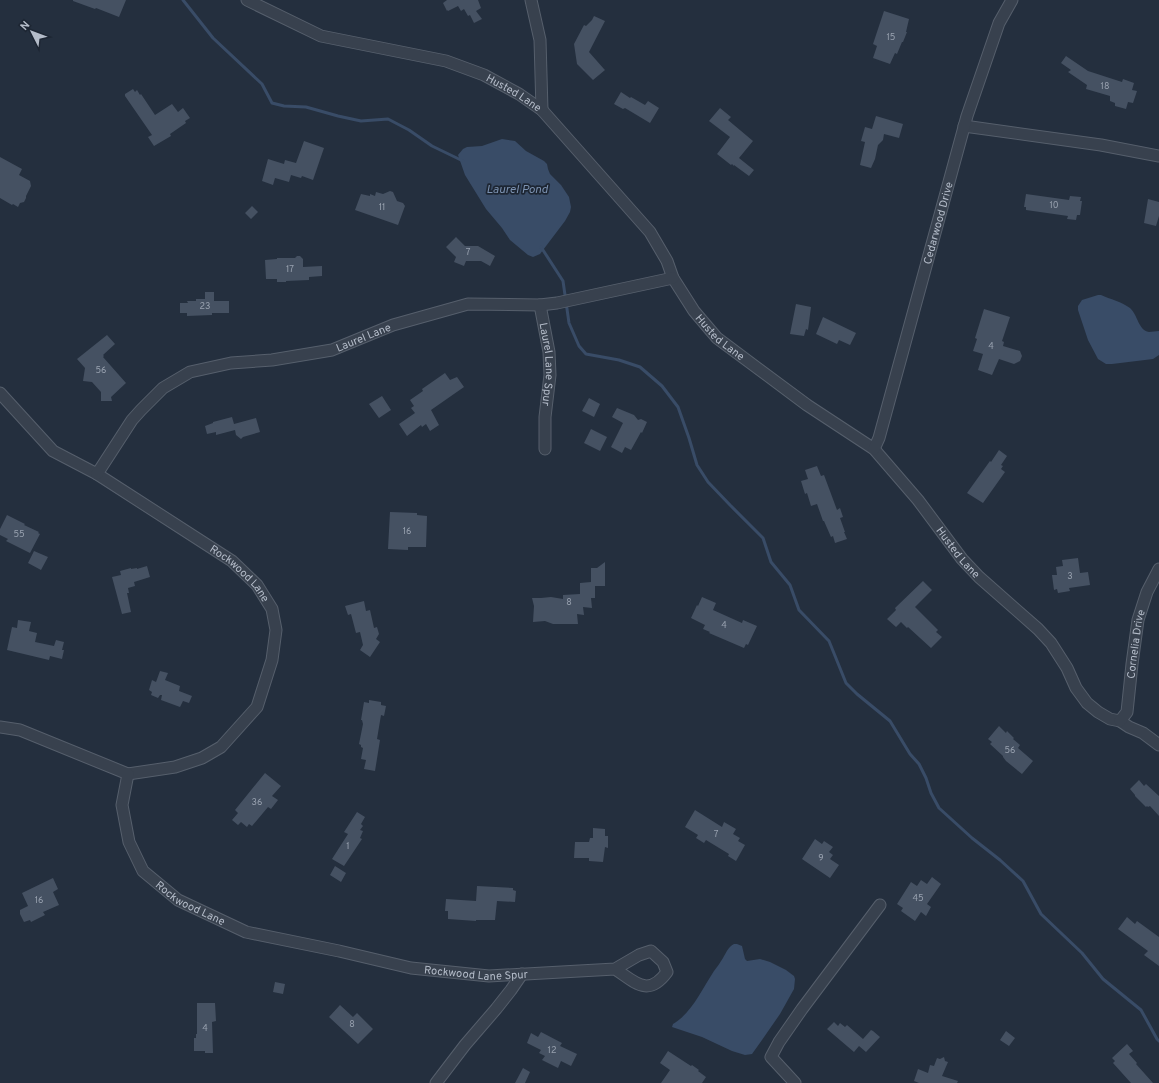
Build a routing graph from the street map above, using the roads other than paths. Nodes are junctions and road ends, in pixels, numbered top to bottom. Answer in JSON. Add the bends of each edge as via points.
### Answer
{"nodes":[{"id":1,"x":247,"y":0,"type":"edge"},
{"id":2,"x":531,"y":0,"type":"edge"},
{"id":3,"x":1012,"y":0,"type":"edge"},
{"id":4,"x":542,"y":110,"type":"junction"},
{"id":5,"x":964,"y":126,"type":"junction"},
{"id":6,"x":1159,"y":156,"type":"edge"},
{"id":7,"x":673,"y":278,"type":"junction"},
{"id":8,"x":540,"y":305,"type":"junction"},
{"id":9,"x":0,"y":393,"type":"edge"},
{"id":10,"x":545,"y":449,"type":"dead end"},
{"id":11,"x":874,"y":449,"type":"junction"},
{"id":12,"x":97,"y":474,"type":"junction"},
{"id":13,"x":1159,"y":568,"type":"edge"},
{"id":14,"x":1120,"y":721,"type":"junction"},
{"id":15,"x":0,"y":727,"type":"edge"},
{"id":16,"x":1159,"y":745,"type":"edge"},
{"id":17,"x":128,"y":774,"type":"junction"},
{"id":18,"x":880,"y":905,"type":"dead end"},
{"id":19,"x":339,"y":951,"type":"joint"},
{"id":20,"x":615,"y":969,"type":"dead end"},
{"id":21,"x":522,"y":974,"type":"junction"},
{"id":22,"x":436,"y":1083,"type":"edge"},
{"id":23,"x":795,"y":1083,"type":"edge"}],
"edges":[{"from":1,"to":4,"type":"street","name":"Husted Lane","via":[[321,36],[446,61],[484,75]]},
{"from":2,"to":4,"type":"street","via":[[540,40]]},
{"from":3,"to":5,"type":"street","name":"Cedarwood Drive","via":[[999,23]]},
{"from":4,"to":7,"type":"street","name":"Husted Lane","via":[[650,232],[667,261]]},
{"from":5,"to":6,"type":"street"},
{"from":5,"to":11,"type":"street","name":"Cedarwood Drive"},
{"from":7,"to":8,"type":"street","name":"Laurel Lane"},
{"from":7,"to":11,"type":"street","name":"Husted Lane","via":[[694,311],[717,338],[807,405]]},
{"from":8,"to":10,"type":"street","name":"Laurel Lane Spur","via":[[549,352],[550,374],[545,417]]},
{"from":8,"to":12,"type":"street","name":"Laurel Lane","via":[[468,304],[393,325],[332,350],[272,360],[231,363],[190,372],[163,388],[141,410]]},
{"from":9,"to":12,"type":"street","name":"Rockwood Lane","via":[[53,451]]},
{"from":11,"to":14,"type":"street","name":"Husted Lane","via":[[918,500],[962,559],[1051,644],[1087,703],[1110,719]]},
{"from":12,"to":17,"type":"street","name":"Rockwood Lane","via":[[232,561],[257,584],[272,609],[276,630],[272,660],[257,707],[221,747],[202,758],[176,767]]},
{"from":13,"to":14,"type":"street","name":"Cornelia Drive","via":[[1147,592],[1138,620],[1127,712]]},
{"from":14,"to":16,"type":"street","name":"Husted Lane"},
{"from":15,"to":17,"type":"street","via":[[20,730]]},
{"from":17,"to":19,"type":"street","name":"Rockwood Lane","via":[[122,805],[129,842],[143,871],[178,900],[246,932]]},
{"from":18,"to":23,"type":"street","via":[[802,1009],[771,1057]]},
{"from":19,"to":21,"type":"street","name":"Rockwood Lane Spur","via":[[411,968],[489,976]]},
{"from":20,"to":21,"type":"street","name":"Rockwood Lane Spur"},
{"from":21,"to":22,"type":"street"}]}
